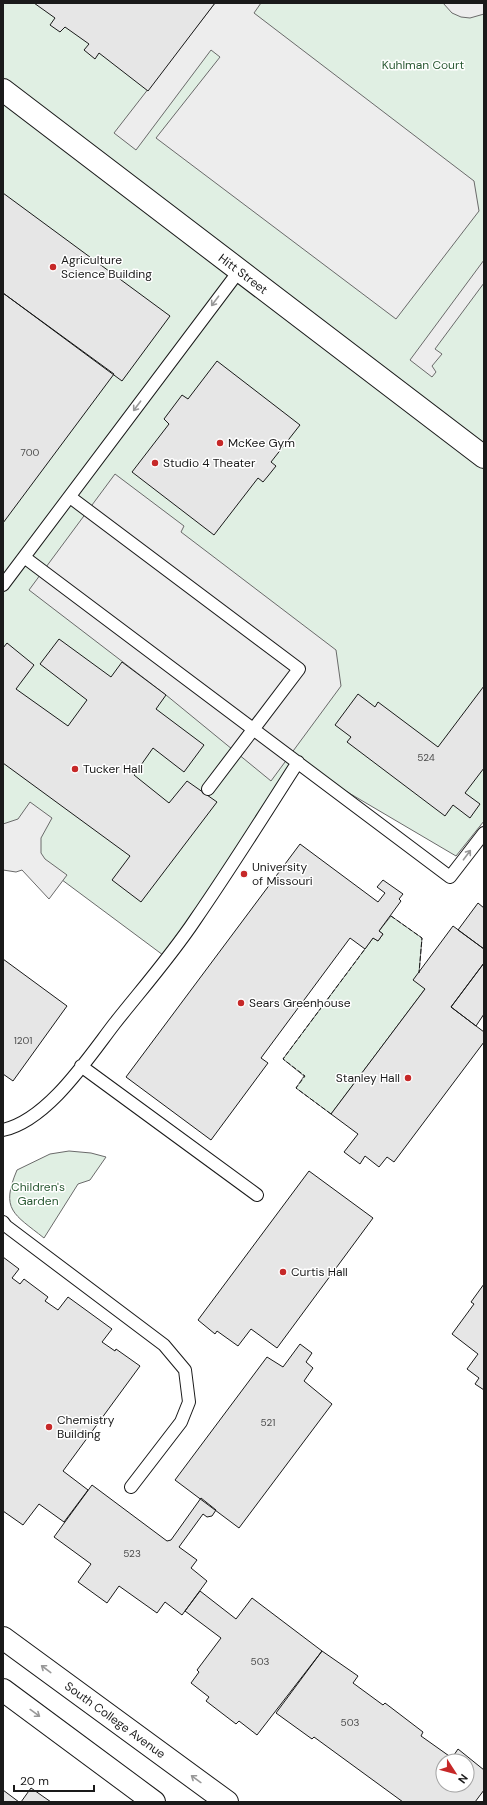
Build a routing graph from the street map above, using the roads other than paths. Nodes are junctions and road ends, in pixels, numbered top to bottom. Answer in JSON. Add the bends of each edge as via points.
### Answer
{"nodes":[{"id":1,"x":3,"y":90,"type":"edge"},
{"id":2,"x":239,"y":271,"type":"junction"},
{"id":3,"x":484,"y":457,"type":"edge"},
{"id":4,"x":70,"y":497,"type":"junction"},
{"id":5,"x":24,"y":557,"type":"junction"},
{"id":6,"x":3,"y":585,"type":"edge"},
{"id":7,"x":252,"y":729,"type":"junction"},
{"id":8,"x":298,"y":762,"type":"junction"},
{"id":9,"x":208,"y":789,"type":"dead end"},
{"id":10,"x":484,"y":833,"type":"edge"},
{"id":11,"x":81,"y":1066,"type":"junction"},
{"id":12,"x":3,"y":1130,"type":"edge"},
{"id":13,"x":257,"y":1195,"type":"dead end"},
{"id":14,"x":3,"y":1222,"type":"edge"},
{"id":15,"x":131,"y":1487,"type":"dead end"},
{"id":16,"x":3,"y":1638,"type":"edge"},
{"id":17,"x":3,"y":1690,"type":"edge"},
{"id":18,"x":154,"y":1802,"type":"edge"},
{"id":19,"x":227,"y":1802,"type":"edge"}],
"edges":[{"from":1,"to":2,"type":"street","name":"Hitt Street"},
{"from":2,"to":3,"type":"street","name":"Hitt Street"},
{"from":2,"to":4,"type":"lane","one_way":true},
{"from":4,"to":5,"type":"lane"},
{"from":4,"to":7,"type":"lane","via":[[299,669]]},
{"from":5,"to":6,"type":"lane"},
{"from":5,"to":7,"type":"lane"},
{"from":7,"to":8,"type":"lane"},
{"from":7,"to":9,"type":"lane"},
{"from":8,"to":10,"type":"lane","one_way":true,"via":[[450,877]]},
{"from":8,"to":11,"type":"lane","via":[[194,921]]},
{"from":11,"to":12,"type":"lane","via":[[59,1094],[32,1116],[12,1128]]},
{"from":11,"to":13,"type":"lane"},
{"from":14,"to":15,"type":"lane","via":[[164,1345],[185,1370],[189,1402],[181,1422]]},
{"from":19,"to":16,"type":"street","name":"South College Avenue","one_way":true},
{"from":17,"to":18,"type":"street","one_way":true}]}
